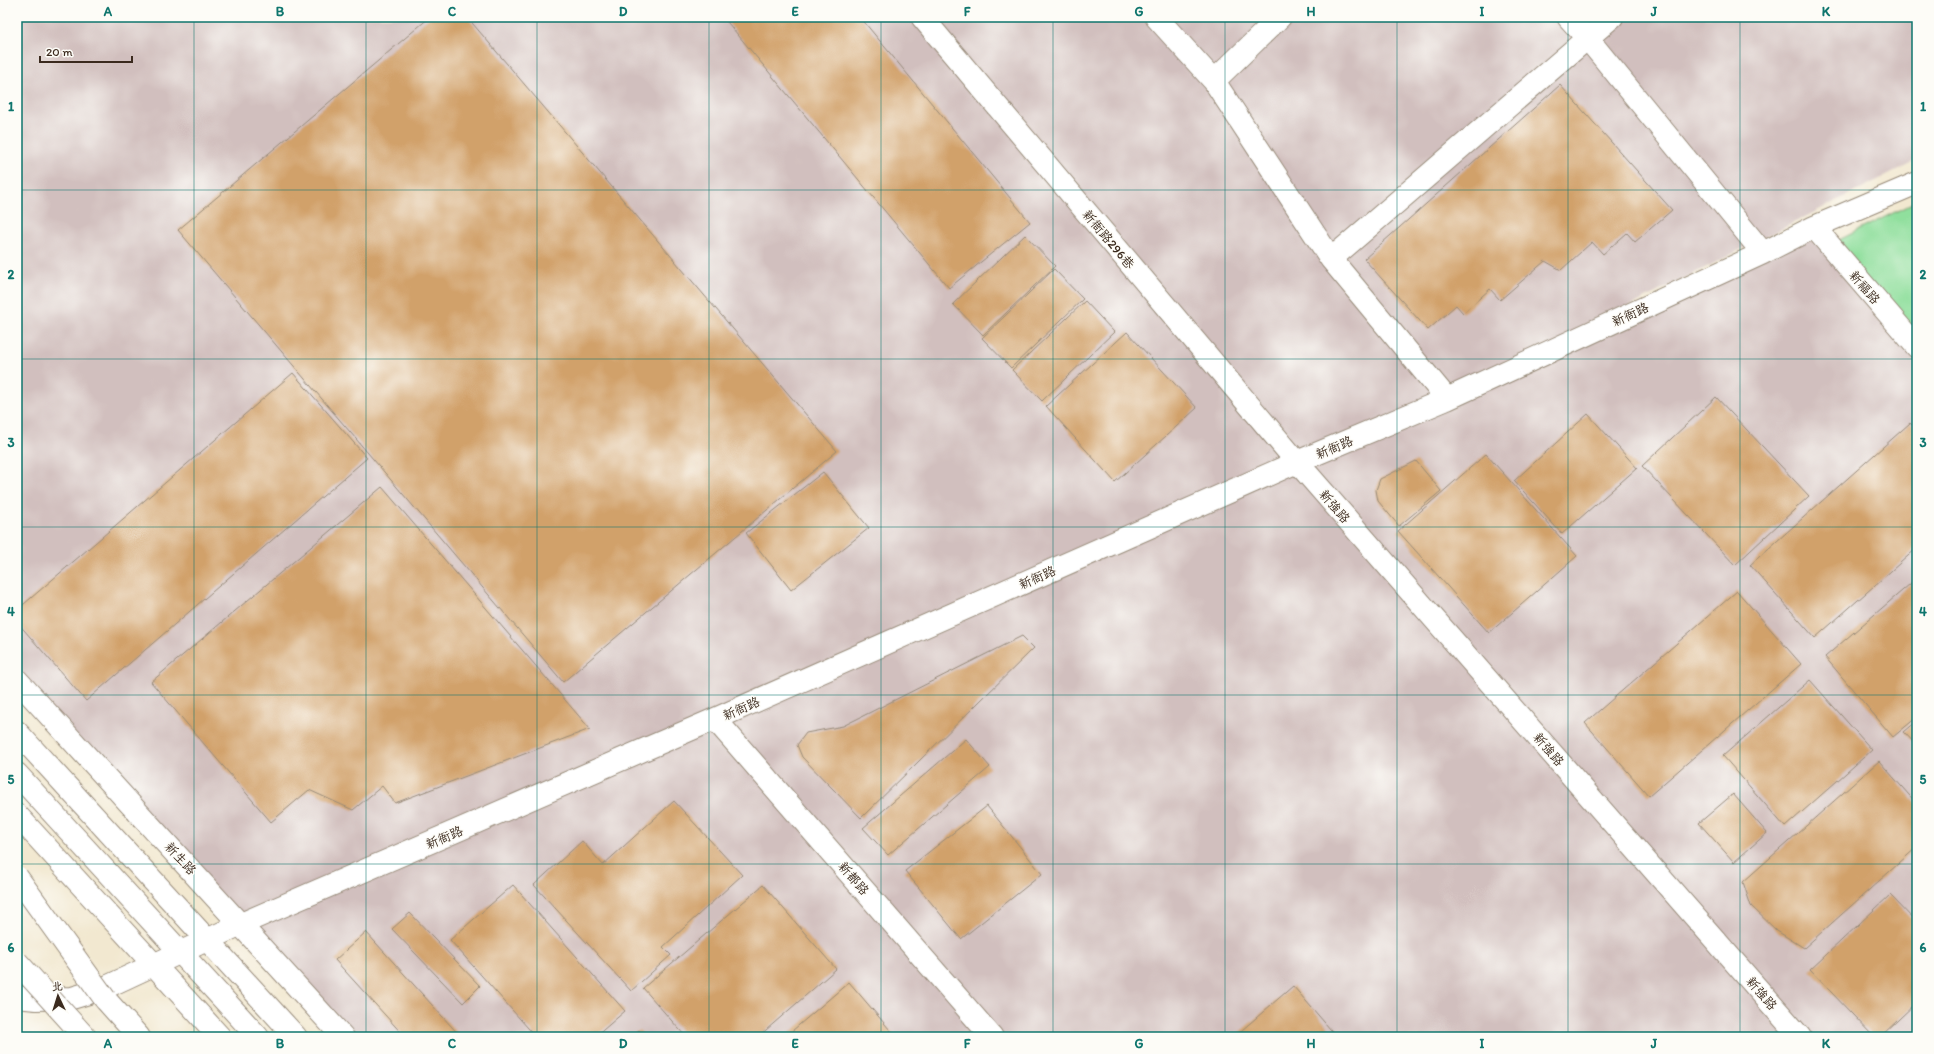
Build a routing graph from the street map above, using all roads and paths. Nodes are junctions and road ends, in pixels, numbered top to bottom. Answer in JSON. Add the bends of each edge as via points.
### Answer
{"nodes":[{"id":1,"x":922,"y":17,"type":"edge"},
{"id":2,"x":1156,"y":17,"type":"edge"},
{"id":3,"x":1280,"y":17,"type":"edge"},
{"id":4,"x":1568,"y":17,"type":"edge"},
{"id":5,"x":1612,"y":17,"type":"edge"},
{"id":6,"x":1588,"y":39,"type":"junction"},
{"id":7,"x":1214,"y":81,"type":"junction"},
{"id":8,"x":1917,"y":183,"type":"edge"},
{"id":9,"x":1814,"y":227,"type":"junction"},
{"id":10,"x":1763,"y":253,"type":"junction"},
{"id":11,"x":1331,"y":259,"type":"junction"},
{"id":12,"x":1917,"y":347,"type":"edge"},
{"id":13,"x":1447,"y":399,"type":"junction"},
{"id":14,"x":1297,"y":462,"type":"junction"},
{"id":15,"x":17,"y":680,"type":"edge"},
{"id":16,"x":715,"y":719,"type":"junction"},
{"id":17,"x":17,"y":732,"type":"edge"},
{"id":18,"x":17,"y":774,"type":"edge"},
{"id":19,"x":17,"y":815,"type":"edge"},
{"id":20,"x":17,"y":878,"type":"edge"},
{"id":21,"x":17,"y":903,"type":"edge"},
{"id":22,"x":241,"y":924,"type":"junction"},
{"id":23,"x":207,"y":940,"type":"junction"},
{"id":24,"x":181,"y":953,"type":"junction"},
{"id":25,"x":17,"y":962,"type":"edge"},
{"id":26,"x":154,"y":965,"type":"junction"},
{"id":27,"x":17,"y":977,"type":"edge"},
{"id":28,"x":17,"y":997,"type":"edge"},
{"id":29,"x":105,"y":1000,"type":"junction"},
{"id":30,"x":80,"y":1032,"type":"edge"},
{"id":31,"x":139,"y":1037,"type":"edge"},
{"id":32,"x":220,"y":1037,"type":"edge"},
{"id":33,"x":258,"y":1037,"type":"edge"},
{"id":34,"x":296,"y":1037,"type":"edge"},
{"id":35,"x":343,"y":1037,"type":"edge"},
{"id":36,"x":992,"y":1037,"type":"edge"},
{"id":37,"x":1800,"y":1037,"type":"edge"}],
"edges":[{"from":1,"to":14,"type":"main road","name":"新衙路296巷"},
{"from":2,"to":7,"type":"main road"},
{"from":3,"to":7,"type":"main road"},
{"from":4,"to":6,"type":"main road"},
{"from":5,"to":6,"type":"main road"},
{"from":6,"to":10,"type":"main road"},
{"from":6,"to":11,"type":"main road"},
{"from":7,"to":11,"type":"main road"},
{"from":8,"to":9,"type":"main road","name":"新衙路"},
{"from":9,"to":10,"type":"main road","name":"新衙路"},
{"from":9,"to":12,"type":"main road","name":"新福路"},
{"from":10,"to":13,"type":"main road","name":"新衙路"},
{"from":11,"to":13,"type":"main road"},
{"from":13,"to":14,"type":"main road","name":"新衙路"},
{"from":14,"to":16,"type":"main road","name":"新衙路"},
{"from":14,"to":37,"type":"main road","name":"新強路"},
{"from":15,"to":22,"type":"main road","name":"新生路"},
{"from":16,"to":22,"type":"main road","name":"新衙路"},
{"from":16,"to":36,"type":"main road","name":"新都路"},
{"from":17,"to":23,"type":"main road"},
{"from":18,"to":24,"type":"main road"},
{"from":19,"to":26,"type":"main road"},
{"from":20,"to":29,"type":"main road","bridge":true},
{"from":21,"to":29,"type":"main road","bridge":true},
{"from":22,"to":23,"type":"main road","name":"新衙路"},
{"from":22,"to":35,"type":"main road","name":"新生路"},
{"from":23,"to":24,"type":"main road","name":"新衙路"},
{"from":23,"to":34,"type":"main road"},
{"from":24,"to":26,"type":"main road","name":"新衙路"},
{"from":24,"to":33,"type":"main road"},
{"from":25,"to":30,"type":"main road","bridge":true},
{"from":26,"to":28,"type":"main road","name":"新衙路","via":[[102,990],[72,998]]},
{"from":26,"to":32,"type":"main road"},
{"from":27,"to":30,"type":"main road","bridge":true},
{"from":29,"to":31,"type":"main road"}]}
